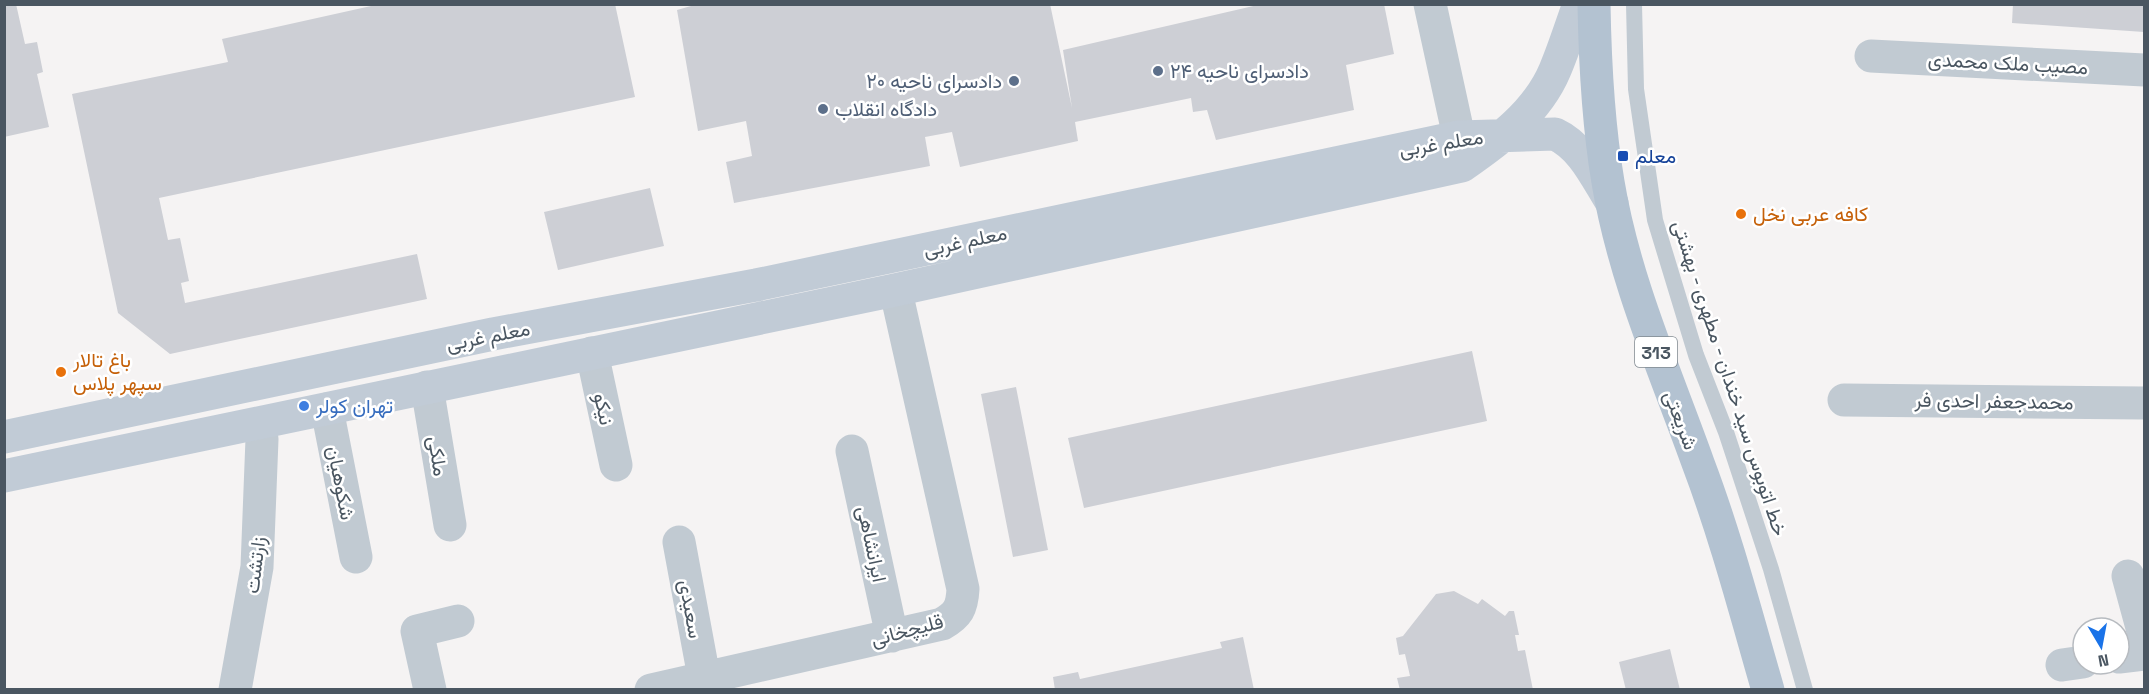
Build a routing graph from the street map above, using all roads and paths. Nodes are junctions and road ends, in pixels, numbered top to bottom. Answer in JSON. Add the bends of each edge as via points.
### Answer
{"nodes":[{"id":1,"x":1430,"y":4,"type":"edge"},
{"id":2,"x":1579,"y":4,"type":"edge"},
{"id":3,"x":1594,"y":4,"type":"edge"},
{"id":4,"x":1634,"y":4,"type":"edge"},
{"id":5,"x":1871,"y":56,"type":"dead end"},
{"id":6,"x":2145,"y":70,"type":"edge"},
{"id":7,"x":1506,"y":135,"type":"junction"},
{"id":8,"x":1460,"y":137,"type":"junction"},
{"id":9,"x":1221,"y":203,"type":"junction"},
{"id":10,"x":1613,"y":204,"type":"junction"},
{"id":11,"x":756,"y":285,"type":"junction"},
{"id":12,"x":899,"y":305,"type":"dead end"},
{"id":13,"x":762,"y":317,"type":"junction"},
{"id":14,"x":493,"y":334,"type":"junction"},
{"id":15,"x":592,"y":353,"type":"junction"},
{"id":16,"x":501,"y":372,"type":"junction"},
{"id":17,"x":427,"y":387,"type":"junction"},
{"id":18,"x":1844,"y":400,"type":"dead end"},
{"id":19,"x":2145,"y":403,"type":"edge"},
{"id":20,"x":327,"y":409,"type":"junction"},
{"id":21,"x":4,"y":437,"type":"edge"},
{"id":22,"x":262,"y":439,"type":"dead end"},
{"id":23,"x":852,"y":452,"type":"dead end"},
{"id":24,"x":616,"y":465,"type":"dead end"},
{"id":25,"x":4,"y":476,"type":"edge"},
{"id":26,"x":450,"y":525,"type":"dead end"},
{"id":27,"x":679,"y":542,"type":"dead end"},
{"id":28,"x":356,"y":557,"type":"dead end"},
{"id":29,"x":2128,"y":576,"type":"dead end"},
{"id":30,"x":458,"y":621,"type":"dead end"},
{"id":31,"x":2145,"y":634,"type":"edge"},
{"id":32,"x":892,"y":636,"type":"junction"},
{"id":33,"x":704,"y":677,"type":"junction"},
{"id":34,"x":235,"y":690,"type":"edge"},
{"id":35,"x":430,"y":690,"type":"edge"},
{"id":36,"x":651,"y":690,"type":"edge"},
{"id":37,"x":1768,"y":690,"type":"edge"},
{"id":38,"x":1805,"y":690,"type":"edge"}],
"edges":[{"from":1,"to":8,"type":"street"},
{"from":2,"to":7,"type":"main road","via":[[1554,72],[1536,101]]},
{"from":3,"to":10,"type":"main road","name":"شریعتی","number":"313","via":[[1600,113]]},
{"from":4,"to":38,"type":"lane","name":"خط اتوبوس سید خندان - مطهری - بهشتی","via":[[1636,88],[1655,220],[1696,355],[1771,569]]},
{"from":5,"to":6,"type":"street","name":"مصیب ملک محمدی"},
{"from":7,"to":8,"type":"main road","name":"معلم غربی"},
{"from":7,"to":9,"type":"main road","name":"معلم غربی","via":[[1462,166]]},
{"from":7,"to":10,"type":"main road","via":[[1555,135],[1566,139]]},
{"from":8,"to":9,"type":"main road","name":"معلم غربی"},
{"from":9,"to":11,"type":"main road","name":"معلم غربی"},
{"from":9,"to":13,"type":"main road","name":"معلم غربی"},
{"from":10,"to":37,"type":"main road","name":"شریعتی","number":"313","via":[[1661,368],[1715,514]]},
{"from":11,"to":13,"type":"main road"},
{"from":11,"to":14,"type":"main road","name":"معلم غربی"},
{"from":12,"to":32,"type":"street","name":"قلیچخانی","via":[[963,589],[962,605],[955,617]]},
{"from":13,"to":15,"type":"main road","name":"معلم غربی"},
{"from":14,"to":16,"type":"main road"},
{"from":14,"to":21,"type":"main road","name":"معلم غربی"},
{"from":15,"to":16,"type":"main road","name":"معلم غربی"},
{"from":15,"to":24,"type":"street","name":"نیکو"},
{"from":16,"to":17,"type":"main road","name":"معلم غربی"},
{"from":17,"to":20,"type":"main road","name":"معلم غربی"},
{"from":17,"to":26,"type":"street","name":"ملکی"},
{"from":18,"to":19,"type":"street","name":"محمدجعفر احدی فر"},
{"from":20,"to":25,"type":"main road","name":"معلم غربی"},
{"from":20,"to":28,"type":"street","name":"شکوهیان"},
{"from":22,"to":34,"type":"street","name":"زارتشت","via":[[257,567]]},
{"from":23,"to":32,"type":"street","name":"ایرانشاهی"},
{"from":27,"to":33,"type":"street","name":"سعیدی"},
{"from":29,"to":31,"type":"street"},
{"from":30,"to":35,"type":"street","via":[[417,631]]},
{"from":32,"to":33,"type":"street","name":"قلیچخانی"},
{"from":33,"to":36,"type":"street","name":"قلیچخانی"}]}
